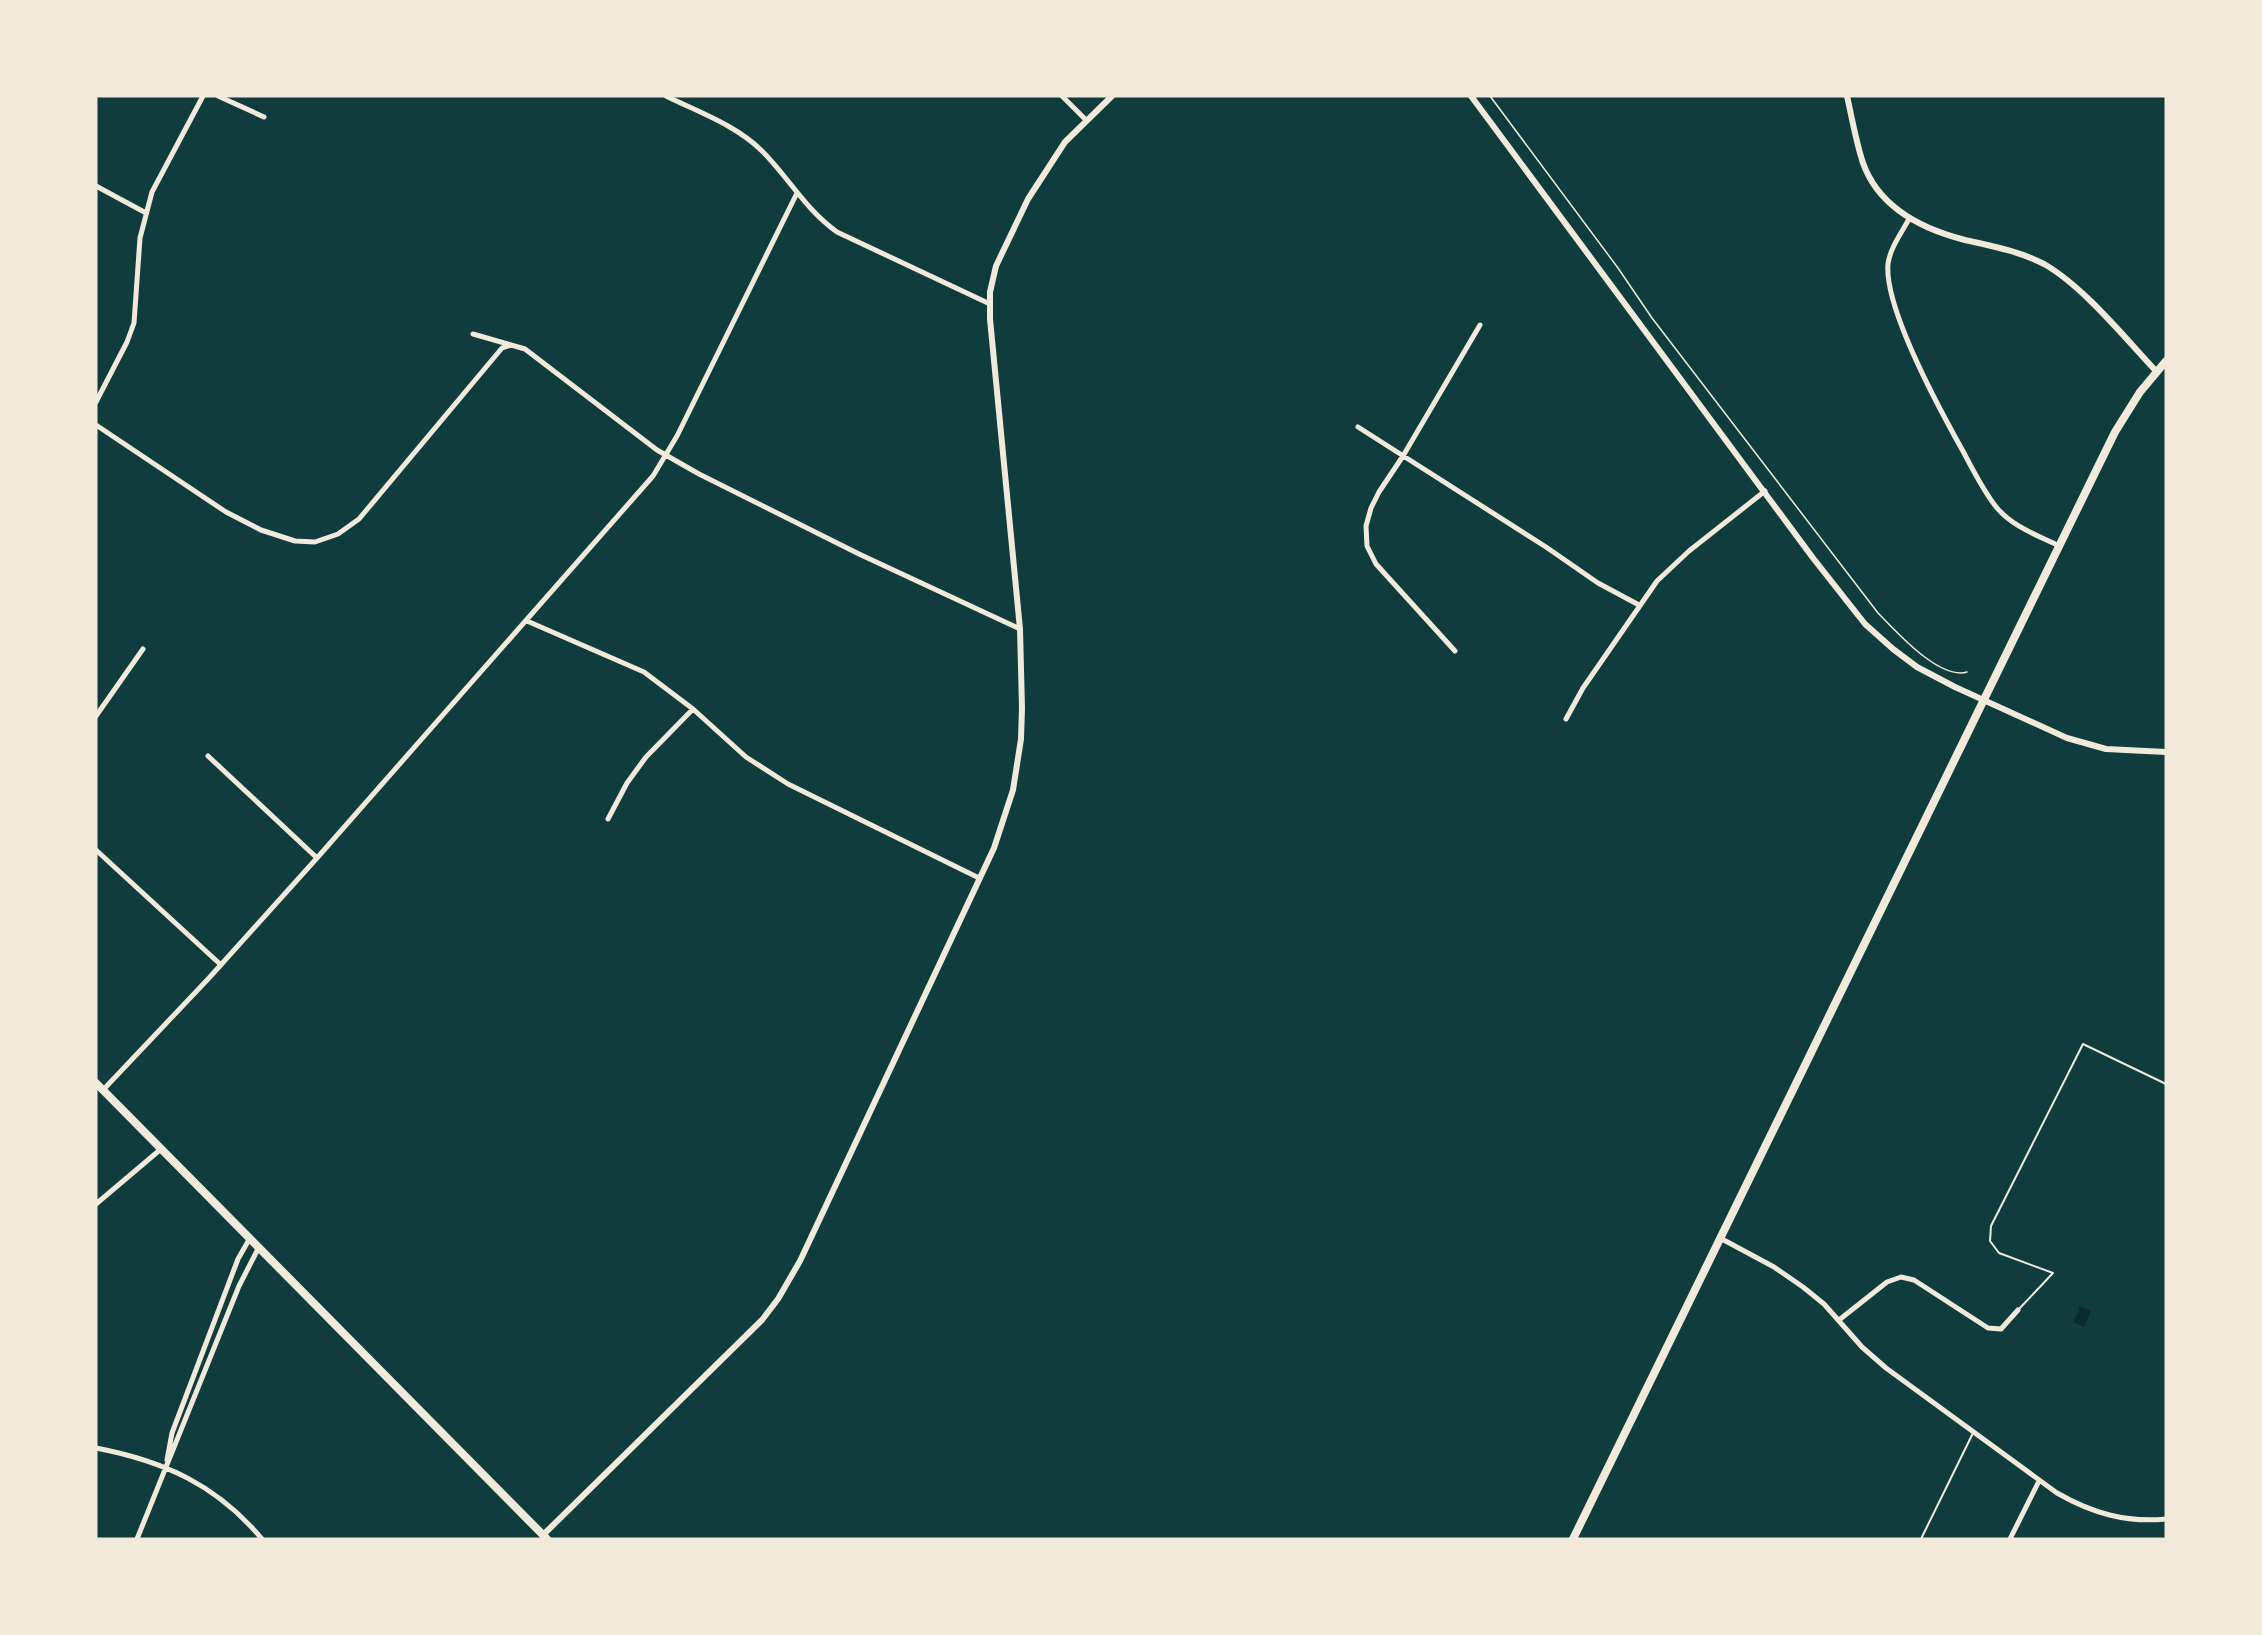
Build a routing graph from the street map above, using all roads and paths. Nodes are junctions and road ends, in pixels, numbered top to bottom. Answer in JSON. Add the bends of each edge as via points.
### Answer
{"nodes":[{"id":1,"x":203,"y":96,"type":"edge"},
{"id":2,"x":218,"y":96,"type":"edge"},
{"id":3,"x":666,"y":96,"type":"edge"},
{"id":4,"x":1062,"y":96,"type":"edge"},
{"id":5,"x":1112,"y":96,"type":"edge"},
{"id":6,"x":1471,"y":96,"type":"edge"},
{"id":7,"x":1490,"y":96,"type":"edge"},
{"id":8,"x":1847,"y":96,"type":"edge"},
{"id":9,"x":264,"y":117,"type":"dead end"},
{"id":10,"x":1086,"y":120,"type":"junction"},
{"id":11,"x":96,"y":186,"type":"edge"},
{"id":12,"x":797,"y":193,"type":"junction"},
{"id":13,"x":146,"y":213,"type":"junction"},
{"id":14,"x":1909,"y":219,"type":"junction"},
{"id":15,"x":990,"y":303,"type":"junction"},
{"id":16,"x":1480,"y":325,"type":"dead end"},
{"id":17,"x":472,"y":334,"type":"dead end"},
{"id":18,"x":516,"y":345,"type":"junction"},
{"id":19,"x":2166,"y":361,"type":"edge"},
{"id":20,"x":2156,"y":371,"type":"junction"},
{"id":21,"x":96,"y":402,"type":"edge"},
{"id":22,"x":96,"y":425,"type":"edge"},
{"id":23,"x":1358,"y":427,"type":"dead end"},
{"id":24,"x":666,"y":456,"type":"junction"},
{"id":25,"x":1403,"y":456,"type":"junction"},
{"id":26,"x":1765,"y":491,"type":"junction"},
{"id":27,"x":2059,"y":546,"type":"junction"},
{"id":28,"x":1638,"y":605,"type":"junction"},
{"id":29,"x":526,"y":621,"type":"junction"},
{"id":30,"x":1020,"y":629,"type":"junction"},
{"id":31,"x":143,"y":649,"type":"dead end"},
{"id":32,"x":1455,"y":651,"type":"dead end"},
{"id":33,"x":1967,"y":672,"type":"dead end"},
{"id":34,"x":1983,"y":700,"type":"junction"},
{"id":35,"x":693,"y":709,"type":"junction"},
{"id":36,"x":96,"y":716,"type":"edge"},
{"id":37,"x":1566,"y":718,"type":"dead end"},
{"id":38,"x":2166,"y":752,"type":"edge"},
{"id":39,"x":208,"y":756,"type":"dead end"},
{"id":40,"x":608,"y":819,"type":"dead end"},
{"id":41,"x":96,"y":849,"type":"edge"},
{"id":42,"x":317,"y":858,"type":"junction"},
{"id":43,"x":979,"y":878,"type":"junction"},
{"id":44,"x":221,"y":964,"type":"junction"},
{"id":45,"x":96,"y":1083,"type":"edge"},
{"id":46,"x":2166,"y":1084,"type":"edge"},
{"id":47,"x":103,"y":1090,"type":"junction"},
{"id":48,"x":160,"y":1149,"type":"junction"},
{"id":49,"x":96,"y":1204,"type":"edge"},
{"id":50,"x":250,"y":1238,"type":"junction"},
{"id":51,"x":1720,"y":1238,"type":"junction"},
{"id":52,"x":259,"y":1247,"type":"junction"},
{"id":53,"x":2018,"y":1310,"type":"joint"},
{"id":54,"x":1839,"y":1320,"type":"junction"},
{"id":55,"x":1973,"y":1432,"type":"junction"},
{"id":56,"x":96,"y":1449,"type":"edge"},
{"id":57,"x":166,"y":1468,"type":"junction"},
{"id":58,"x":2039,"y":1481,"type":"junction"},
{"id":59,"x":2166,"y":1519,"type":"edge"},
{"id":60,"x":545,"y":1537,"type":"edge"},
{"id":61,"x":138,"y":1539,"type":"edge"},
{"id":62,"x":262,"y":1539,"type":"edge"},
{"id":63,"x":1573,"y":1539,"type":"edge"},
{"id":64,"x":1921,"y":1539,"type":"edge"},
{"id":65,"x":2010,"y":1539,"type":"edge"}],
"edges":[{"from":1,"to":13,"type":"street","via":[[152,192]]},
{"from":2,"to":9,"type":"street"},
{"from":3,"to":12,"type":"street","via":[[746,137]]},
{"from":4,"to":10,"type":"street"},
{"from":5,"to":10,"type":"street"},
{"from":6,"to":26,"type":"street"},
{"from":7,"to":33,"type":"path","via":[[1710,395],[1878,613],[1947,672]]},
{"from":8,"to":14,"type":"street","via":[[1867,170],[1883,195]]},
{"from":10,"to":15,"type":"street","via":[[1065,142],[1028,199],[996,266]]},
{"from":11,"to":13,"type":"street"},
{"from":12,"to":15,"type":"street","via":[[819,219],[837,232]]},
{"from":12,"to":24,"type":"street"},
{"from":13,"to":21,"type":"street","via":[[134,323]]},
{"from":14,"to":20,"type":"street","via":[[1938,233],[2017,253],[2053,269]]},
{"from":14,"to":27,"type":"street","via":[[1891,252],[1888,272],[1900,320],[1927,382],[1997,508],[2019,527]]},
{"from":15,"to":30,"type":"street"},
{"from":16,"to":25,"type":"street"},
{"from":17,"to":18,"type":"street"},
{"from":18,"to":22,"type":"street","via":[[502,348],[359,519],[338,534],[315,542],[295,541],[249,526]]},
{"from":18,"to":24,"type":"street"},
{"from":19,"to":20,"type":"main road"},
{"from":20,"to":27,"type":"main road","via":[[2115,432]]},
{"from":23,"to":25,"type":"street"},
{"from":24,"to":29,"type":"street","via":[[644,489]]},
{"from":24,"to":30,"type":"street","via":[[859,554]]},
{"from":25,"to":28,"type":"street"},
{"from":25,"to":32,"type":"street","via":[[1368,516],[1367,546],[1376,564]]},
{"from":26,"to":28,"type":"street","via":[[1672,566]]},
{"from":26,"to":34,"type":"street","via":[[1865,624],[1917,667]]},
{"from":27,"to":34,"type":"main road"},
{"from":28,"to":37,"type":"street"},
{"from":29,"to":35,"type":"street","via":[[637,668]]},
{"from":29,"to":42,"type":"street"},
{"from":30,"to":43,"type":"street","via":[[1022,708],[1017,772],[1005,818]]},
{"from":31,"to":36,"type":"street"},
{"from":34,"to":38,"type":"street","via":[[2087,744],[2106,749]]},
{"from":34,"to":51,"type":"main road"},
{"from":35,"to":40,"type":"street","via":[[646,757]]},
{"from":35,"to":43,"type":"street","via":[[746,757],[779,778]]},
{"from":39,"to":42,"type":"street"},
{"from":41,"to":44,"type":"street"},
{"from":42,"to":44,"type":"street"},
{"from":43,"to":60,"type":"street","via":[[800,1261],[778,1299]]},
{"from":44,"to":47,"type":"street"},
{"from":45,"to":47,"type":"main road"},
{"from":46,"to":53,"type":"lane","via":[[2083,1044],[1991,1226],[1990,1241],[1999,1253],[2053,1273]]},
{"from":47,"to":48,"type":"main road"},
{"from":48,"to":49,"type":"street"},
{"from":48,"to":50,"type":"main road"},
{"from":50,"to":52,"type":"main road"},
{"from":50,"to":57,"type":"street","via":[[238,1259],[172,1433]]},
{"from":51,"to":54,"type":"street","via":[[1793,1279]]},
{"from":51,"to":63,"type":"main road"},
{"from":52,"to":57,"type":"street","via":[[239,1286]]},
{"from":52,"to":60,"type":"main road"},
{"from":53,"to":54,"type":"street","via":[[2001,1329],[1988,1328],[1914,1280],[1901,1277],[1887,1282]]},
{"from":54,"to":55,"type":"street","via":[[1873,1358]]},
{"from":55,"to":58,"type":"street"},
{"from":55,"to":64,"type":"lane"},
{"from":56,"to":57,"type":"street"},
{"from":57,"to":61,"type":"street"},
{"from":57,"to":62,"type":"street","via":[[230,1505]]},
{"from":58,"to":59,"type":"street","via":[[2097,1513]]},
{"from":58,"to":65,"type":"street"}]}
